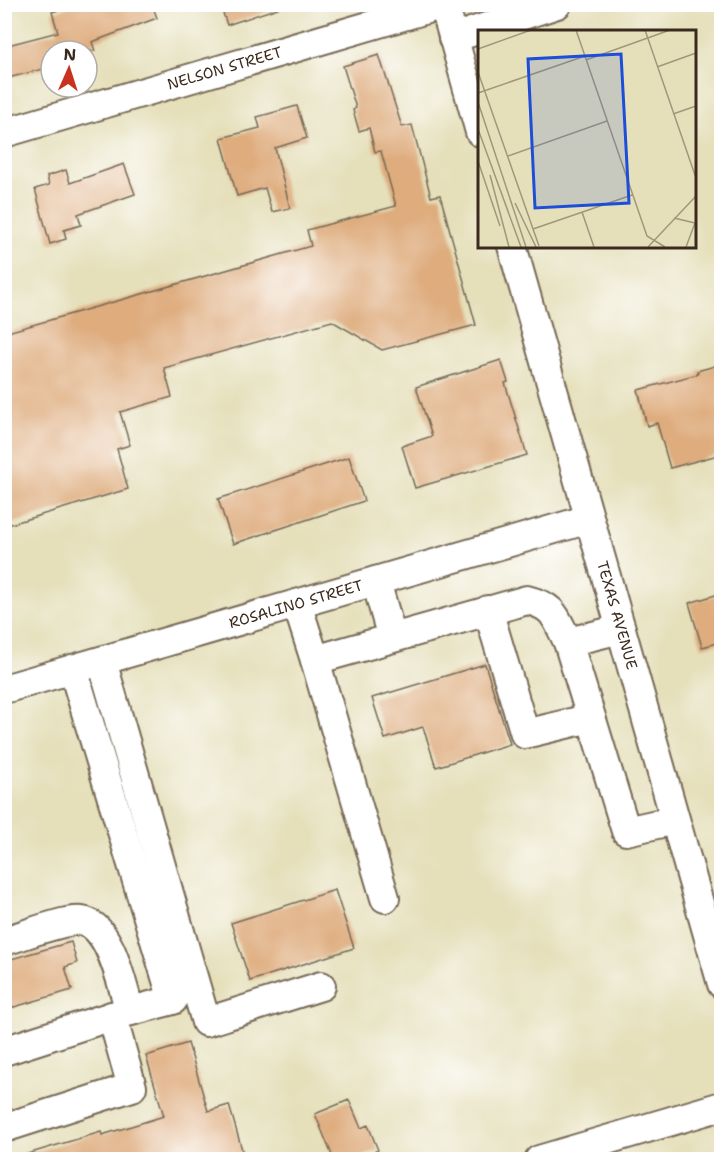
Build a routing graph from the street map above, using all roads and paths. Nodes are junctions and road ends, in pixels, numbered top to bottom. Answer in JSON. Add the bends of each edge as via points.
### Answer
{"nodes":[{"id":1,"x":444,"y":4,"type":"edge"},
{"id":2,"x":557,"y":4,"type":"edge"},
{"id":3,"x":453,"y":38,"type":"junction"},
{"id":4,"x":478,"y":125,"type":"edge"},
{"id":5,"x":4,"y":133,"type":"edge"},
{"id":6,"x":513,"y":248,"type":"edge"},
{"id":7,"x":590,"y":519,"type":"junction"},
{"id":8,"x":376,"y":581,"type":"junction"},
{"id":9,"x":297,"y":604,"type":"junction"},
{"id":10,"x":488,"y":610,"type":"junction"},
{"id":11,"x":621,"y":629,"type":"junction"},
{"id":12,"x":392,"y":638,"type":"junction"},
{"id":13,"x":568,"y":642,"type":"junction"},
{"id":14,"x":315,"y":660,"type":"junction"},
{"id":15,"x":102,"y":661,"type":"junction"},
{"id":16,"x":73,"y":669,"type":"junction"},
{"id":17,"x":4,"y":689,"type":"edge"},
{"id":18,"x":591,"y":718,"type":"junction"},
{"id":19,"x":675,"y":820,"type":"junction"},
{"id":20,"x":385,"y":898,"type":"dead end"},
{"id":21,"x":4,"y":941,"type":"edge"},
{"id":22,"x":722,"y":984,"type":"edge"},
{"id":23,"x":321,"y":986,"type":"dead end"},
{"id":24,"x":121,"y":1014,"type":"junction"},
{"id":25,"x":4,"y":1051,"type":"edge"},
{"id":26,"x":722,"y":1106,"type":"edge"},
{"id":27,"x":4,"y":1128,"type":"edge"},
{"id":28,"x":594,"y":1152,"type":"edge"},
{"id":29,"x":539,"y":1160,"type":"edge"}],
"edges":[{"from":1,"to":3,"type":"street"},
{"from":1,"to":5,"type":"street","name":"NELSON STREET"},
{"from":2,"to":3,"type":"street"},
{"from":3,"to":4,"type":"street"},
{"from":6,"to":7,"type":"street","name":"TEXAS AVENUE"},
{"from":7,"to":8,"type":"street","name":"ROSALINO STREET"},
{"from":7,"to":11,"type":"street","name":"TEXAS AVENUE"},
{"from":8,"to":9,"type":"street","name":"ROSALINO STREET"},
{"from":8,"to":12,"type":"street"},
{"from":9,"to":14,"type":"street"},
{"from":9,"to":15,"type":"street","name":"ROSALINO STREET"},
{"from":10,"to":12,"type":"street"},
{"from":10,"to":13,"type":"street","via":[[526,600],[543,604],[552,611]]},
{"from":10,"to":18,"type":"street","via":[[525,734]]},
{"from":11,"to":13,"type":"street"},
{"from":11,"to":19,"type":"street","name":"TEXAS AVENUE"},
{"from":12,"to":14,"type":"street"},
{"from":13,"to":18,"type":"street"},
{"from":14,"to":20,"type":"street"},
{"from":15,"to":16,"type":"street","name":"ROSALINO STREET"},
{"from":15,"to":23,"type":"street","via":[[206,1022]]},
{"from":16,"to":17,"type":"street","name":"ROSALINO STREET"},
{"from":16,"to":24,"type":"street","via":[[173,1000]]},
{"from":18,"to":19,"type":"street","via":[[626,831]]},
{"from":19,"to":22,"type":"street","name":"TEXAS AVENUE"},
{"from":21,"to":24,"type":"street","via":[[68,922],[83,921],[100,930],[108,943]]},
{"from":24,"to":25,"type":"street"},
{"from":24,"to":27,"type":"street","via":[[132,1088]]},
{"from":26,"to":28,"type":"street"},
{"from":28,"to":29,"type":"street"}]}
